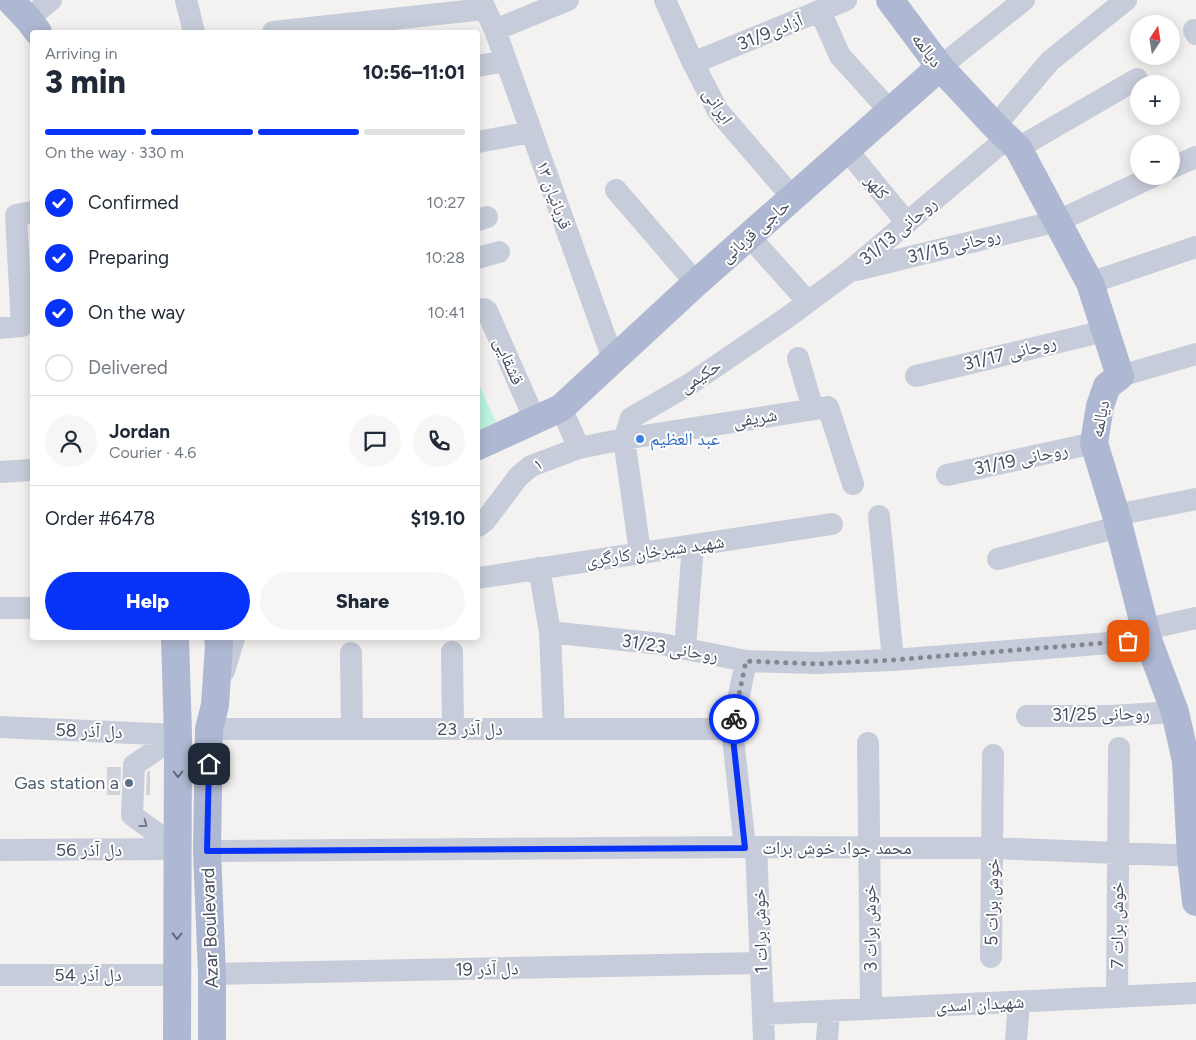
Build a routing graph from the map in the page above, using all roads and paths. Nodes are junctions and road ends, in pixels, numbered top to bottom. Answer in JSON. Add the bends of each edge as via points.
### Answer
{"nodes":[{"id":1,"x":51,"y":0,"type":"edge"},
{"id":2,"x":186,"y":0,"type":"edge"},
{"id":3,"x":568,"y":0,"type":"edge"},
{"id":4,"x":665,"y":0,"type":"edge"},
{"id":5,"x":846,"y":0,"type":"edge"},
{"id":6,"x":890,"y":0,"type":"edge"},
{"id":7,"x":1126,"y":0,"type":"edge"},
{"id":8,"x":1014,"y":3,"type":"edge"},
{"id":9,"x":482,"y":4,"type":"edge"},
{"id":10,"x":820,"y":11,"type":"junction"},
{"id":11,"x":25,"y":17,"type":"edge"},
{"id":12,"x":194,"y":30,"type":"edge"},
{"id":13,"x":288,"y":30,"type":"edge"},
{"id":14,"x":495,"y":30,"type":"junction"},
{"id":15,"x":505,"y":61,"type":"junction"},
{"id":16,"x":693,"y":63,"type":"junction"},
{"id":17,"x":480,"y":66,"type":"edge"},
{"id":18,"x":940,"y":67,"type":"junction"},
{"id":19,"x":1130,"y":82,"type":"edge"},
{"id":20,"x":890,"y":111,"type":"junction"},
{"id":21,"x":531,"y":132,"type":"junction"},
{"id":22,"x":1007,"y":137,"type":"junction"},
{"id":23,"x":480,"y":142,"type":"edge"},
{"id":24,"x":847,"y":150,"type":"junction"},
{"id":25,"x":1196,"y":157,"type":"edge"},
{"id":26,"x":1180,"y":164,"type":"edge"},
{"id":27,"x":1135,"y":185,"type":"edge"},
{"id":28,"x":616,"y":190,"type":"dead end"},
{"id":29,"x":793,"y":198,"type":"junction"},
{"id":30,"x":30,"y":212,"type":"edge"},
{"id":31,"x":1058,"y":221,"type":"junction"},
{"id":32,"x":907,"y":223,"type":"junction"},
{"id":33,"x":749,"y":236,"type":"junction"},
{"id":34,"x":1196,"y":247,"type":"edge"},
{"id":35,"x":499,"y":252,"type":"dead end"},
{"id":36,"x":480,"y":257,"type":"edge"},
{"id":37,"x":10,"y":262,"type":"edge"},
{"id":38,"x":850,"y":271,"type":"junction"},
{"id":39,"x":696,"y":283,"type":"junction"},
{"id":40,"x":1090,"y":283,"type":"junction"},
{"id":41,"x":808,"y":302,"type":"junction"},
{"id":42,"x":480,"y":310,"type":"edge"},
{"id":43,"x":785,"y":319,"type":"joint"},
{"id":44,"x":0,"y":328,"type":"edge"},
{"id":45,"x":1105,"y":330,"type":"junction"},
{"id":46,"x":1196,"y":354,"type":"edge"},
{"id":47,"x":798,"y":358,"type":"dead end"},
{"id":48,"x":613,"y":359,"type":"junction"},
{"id":49,"x":916,"y":376,"type":"dead end"},
{"id":50,"x":1120,"y":376,"type":"junction"},
{"id":51,"x":561,"y":408,"type":"junction"},
{"id":52,"x":820,"y":408,"type":"junction"},
{"id":53,"x":535,"y":420,"type":"junction"},
{"id":54,"x":624,"y":439,"type":"junction"},
{"id":55,"x":1094,"y":443,"type":"junction"},
{"id":56,"x":480,"y":445,"type":"edge"},
{"id":57,"x":579,"y":448,"type":"junction"},
{"id":58,"x":30,"y":470,"type":"edge"},
{"id":59,"x":0,"y":472,"type":"edge"},
{"id":60,"x":947,"y":475,"type":"dead end"},
{"id":61,"x":853,"y":484,"type":"dead end"},
{"id":62,"x":1196,"y":499,"type":"edge"},
{"id":63,"x":879,"y":516,"type":"dead end"},
{"id":64,"x":1117,"y":521,"type":"junction"},
{"id":65,"x":832,"y":524,"type":"dead end"},
{"id":66,"x":480,"y":525,"type":"edge"},
{"id":67,"x":693,"y":545,"type":"junction"},
{"id":68,"x":640,"y":552,"type":"junction"},
{"id":69,"x":998,"y":559,"type":"dead end"},
{"id":70,"x":539,"y":568,"type":"junction"},
{"id":71,"x":480,"y":578,"type":"edge"},
{"id":72,"x":0,"y":608,"type":"edge"},
{"id":73,"x":30,"y":608,"type":"edge"},
{"id":74,"x":1196,"y":618,"type":"edge"},
{"id":75,"x":550,"y":632,"type":"junction"},
{"id":76,"x":1147,"y":634,"type":"junction"},
{"id":77,"x":204,"y":640,"type":"edge"},
{"id":78,"x":685,"y":649,"type":"junction"},
{"id":79,"x":452,"y":652,"type":"dead end"},
{"id":80,"x":351,"y":653,"type":"dead end"},
{"id":81,"x":893,"y":660,"type":"junction"},
{"id":82,"x":746,"y":661,"type":"junction"},
{"id":83,"x":1175,"y":712,"type":"junction"},
{"id":84,"x":1027,"y":716,"type":"dead end"},
{"id":85,"x":212,"y":717,"type":"junction"},
{"id":86,"x":0,"y":727,"type":"edge"},
{"id":87,"x":352,"y":729,"type":"junction"},
{"id":88,"x":453,"y":729,"type":"junction"},
{"id":89,"x":554,"y":729,"type":"junction"},
{"id":90,"x":732,"y":729,"type":"junction"},
{"id":91,"x":178,"y":735,"type":"junction"},
{"id":92,"x":868,"y":743,"type":"dead end"},
{"id":93,"x":1119,"y":748,"type":"dead end"},
{"id":94,"x":993,"y":755,"type":"dead end"},
{"id":95,"x":1191,"y":760,"type":"edge"},
{"id":96,"x":751,"y":848,"type":"junction"},
{"id":97,"x":869,"y":848,"type":"junction"},
{"id":98,"x":992,"y":848,"type":"junction"},
{"id":99,"x":0,"y":850,"type":"edge"},
{"id":100,"x":178,"y":850,"type":"junction"},
{"id":101,"x":207,"y":851,"type":"junction"},
{"id":102,"x":1118,"y":853,"type":"junction"},
{"id":103,"x":1194,"y":856,"type":"edge"},
{"id":104,"x":1196,"y":902,"type":"edge"},
{"id":105,"x":991,"y":957,"type":"dead end"},
{"id":106,"x":761,"y":963,"type":"junction"},
{"id":107,"x":212,"y":974,"type":"junction"},
{"id":108,"x":0,"y":975,"type":"edge"},
{"id":109,"x":176,"y":975,"type":"junction"},
{"id":110,"x":1196,"y":994,"type":"edge"},
{"id":111,"x":1117,"y":997,"type":"junction"},
{"id":112,"x":1020,"y":1002,"type":"junction"},
{"id":113,"x":871,"y":1009,"type":"junction"},
{"id":114,"x":829,"y":1011,"type":"junction"},
{"id":115,"x":763,"y":1014,"type":"junction"},
{"id":116,"x":177,"y":1040,"type":"edge"},
{"id":117,"x":212,"y":1040,"type":"edge"},
{"id":118,"x":764,"y":1040,"type":"edge"},
{"id":119,"x":827,"y":1040,"type":"edge"},
{"id":120,"x":1016,"y":1040,"type":"edge"}],
"edges":[{"from":1,"to":11,"type":"street"},
{"from":2,"to":12,"type":"street"},
{"from":3,"to":14,"type":"street"},
{"from":4,"to":16,"type":"street","name":"ایرانی"},
{"from":5,"to":10,"type":"street","name":"آزادی31/9"},
{"from":6,"to":18,"type":"main road","name":"دیالمه"},
{"from":7,"to":22,"type":"street","via":[[1050,61]]},
{"from":8,"to":18,"type":"street","name":"حاجی قربانی"},
{"from":9,"to":13,"type":"street"},
{"from":9,"to":14,"type":"street","name":"۱۳ قربانیان"},
{"from":10,"to":16,"type":"street","name":"آزادی31/9"},
{"from":10,"to":20,"type":"street","via":[[840,56]]},
{"from":14,"to":15,"type":"street","name":"۱۳ قربانیان"},
{"from":15,"to":17,"type":"street"},
{"from":15,"to":21,"type":"street","name":"۱۳ قربانیان"},
{"from":16,"to":29,"type":"street","name":"ایرانی","via":[[718,111]]},
{"from":18,"to":20,"type":"main road","name":"حاجی قربانی"},
{"from":18,"to":22,"type":"main road","name":"دیالمه"},
{"from":19,"to":22,"type":"street"},
{"from":20,"to":24,"type":"main road","name":"حاجی قربانی"},
{"from":21,"to":23,"type":"street"},
{"from":21,"to":48,"type":"street","name":"۱۳ قربانیان"},
{"from":22,"to":31,"type":"main road","name":"دیالمه"},
{"from":22,"to":32,"type":"street","name":"روحانی 31/13"},
{"from":24,"to":29,"type":"main road","name":"حاجی قربانی"},
{"from":24,"to":32,"type":"street","name":"کلهر"},
{"from":25,"to":26,"type":"street"},
{"from":27,"to":31,"type":"street","name":"روحانی 31/15"},
{"from":28,"to":39,"type":"street"},
{"from":29,"to":33,"type":"main road","name":"حاجی قربانی"},
{"from":30,"to":37,"type":"street","via":[[16,215]]},
{"from":31,"to":38,"type":"street","name":"روحانی 31/15"},
{"from":31,"to":40,"type":"main road","name":"دیالمه"},
{"from":32,"to":38,"type":"street","name":"روحانی 31/13"},
{"from":33,"to":39,"type":"main road","name":"حاجی قربانی"},
{"from":33,"to":41,"type":"street"},
{"from":34,"to":40,"type":"street"},
{"from":35,"to":36,"type":"street"},
{"from":37,"to":44,"type":"street","via":[[22,326]]},
{"from":38,"to":41,"type":"street","name":"روحانی 31/13"},
{"from":39,"to":48,"type":"main road","name":"حاجی قربانی"},
{"from":40,"to":45,"type":"main road","name":"دیالمه"},
{"from":41,"to":43,"type":"street","name":"روحانی 31/13"},
{"from":42,"to":53,"type":"street","name":"قشقایی","via":[[487,311]]},
{"from":43,"to":54,"type":"street","name":"حکیمی","via":[[690,384],[631,418]]},
{"from":45,"to":49,"type":"street","name":"روحانی 31/17"},
{"from":45,"to":50,"type":"main road","name":"دیالمه"},
{"from":46,"to":50,"type":"street"},
{"from":47,"to":52,"type":"street"},
{"from":48,"to":51,"type":"main road","name":"حاجی قربانی"},
{"from":50,"to":55,"type":"main road","name":"دیالمه","via":[[1107,386]]},
{"from":51,"to":53,"type":"main road","name":"حاجی قربانی"},
{"from":51,"to":57,"type":"street"},
{"from":52,"to":54,"type":"street","name":"شریفی"},
{"from":52,"to":61,"type":"street"},
{"from":53,"to":56,"type":"main road","name":"حاجی قربانی"},
{"from":54,"to":57,"type":"street","name":"شریفی"},
{"from":54,"to":68,"type":"street"},
{"from":55,"to":60,"type":"street","name":"روحانی 31/19"},
{"from":55,"to":64,"type":"main road","name":"دیالمه"},
{"from":57,"to":66,"type":"street","name":"۱","via":[[531,466],[518,477]]},
{"from":58,"to":59,"type":"street"},
{"from":62,"to":64,"type":"street"},
{"from":63,"to":81,"type":"street"},
{"from":64,"to":69,"type":"street"},
{"from":64,"to":76,"type":"main road","name":"دیالمه"},
{"from":65,"to":67,"type":"street","name":"شهید شیرخان کارگری"},
{"from":67,"to":68,"type":"street","name":"شهید شیرخان کارگری"},
{"from":67,"to":78,"type":"street"},
{"from":68,"to":70,"type":"street","name":"شهید شیرخان کارگری"},
{"from":70,"to":71,"type":"street","name":"شهید شیرخان کارگری"},
{"from":70,"to":75,"type":"street"},
{"from":72,"to":73,"type":"street"},
{"from":74,"to":76,"type":"street","name":"روحانی 31/23"},
{"from":75,"to":78,"type":"street","name":"روحانی 31/23"},
{"from":75,"to":89,"type":"street"},
{"from":76,"to":81,"type":"street","name":"روحانی 31/23"},
{"from":76,"to":83,"type":"main road","name":"دیالمه"},
{"from":77,"to":85,"type":"main road","name":"Azar Boulevard"},
{"from":77,"to":91,"type":"main road","name":"Azar Boulevard","via":[[188,684]]},
{"from":78,"to":82,"type":"street","name":"روحانی 31/23"},
{"from":79,"to":88,"type":"street"},
{"from":80,"to":87,"type":"street"},
{"from":81,"to":82,"type":"street","name":"روحانی 31/23","via":[[817,664]]},
{"from":82,"to":90,"type":"street","name":"خوش برات 1"},
{"from":83,"to":84,"type":"street","name":"روحانی 31/25"},
{"from":83,"to":95,"type":"main road","name":"دیالمه"},
{"from":85,"to":87,"type":"street","name":"دل آذر 23"},
{"from":85,"to":101,"type":"main road","name":"Azar Boulevard"},
{"from":86,"to":91,"type":"street","name":"دل آذر 58"},
{"from":87,"to":88,"type":"street","name":"دل آذر 23"},
{"from":88,"to":89,"type":"street","name":"دل آذر 23"},
{"from":89,"to":90,"type":"street","name":"دل آذر 23"},
{"from":90,"to":96,"type":"street","name":"خوش برات 1"},
{"from":91,"to":100,"type":"main road","name":"Azar Boulevard","one_way":true},
{"from":91,"to":100,"type":"street","one_way":true,"via":[[134,765],[132,815]]},
{"from":92,"to":97,"type":"street","name":"خوش برات 3"},
{"from":93,"to":102,"type":"street","name":"خوش برات 7"},
{"from":94,"to":98,"type":"street","name":"خوش برات 5"},
{"from":95,"to":103,"type":"main road","name":"دیالمه"},
{"from":96,"to":97,"type":"street","name":"محمد جواد خوش برات"},
{"from":96,"to":101,"type":"street","name":"محمد جواد خوش برات"},
{"from":96,"to":106,"type":"street","name":"خوش برات 1"},
{"from":97,"to":98,"type":"street","name":"محمد جواد خوش برات"},
{"from":97,"to":113,"type":"street","name":"خوش برات 3"},
{"from":98,"to":102,"type":"street","name":"محمد جواد خوش برات"},
{"from":98,"to":105,"type":"street","name":"خوش برات 5"},
{"from":99,"to":100,"type":"street","name":"دل آذر 56"},
{"from":100,"to":109,"type":"main road","name":"Azar Boulevard","one_way":true},
{"from":101,"to":107,"type":"main road","name":"Azar Boulevard"},
{"from":102,"to":103,"type":"street","name":"محمد جواد خوش برات"},
{"from":102,"to":111,"type":"street","name":"خوش برات 7"},
{"from":103,"to":104,"type":"main road","name":"دیالمه"},
{"from":106,"to":107,"type":"street","name":"دل آذر 19"},
{"from":106,"to":115,"type":"street","name":"خوش برات 1"},
{"from":107,"to":117,"type":"main road","name":"Azar Boulevard"},
{"from":108,"to":109,"type":"street","name":"دل آذر 54"},
{"from":109,"to":116,"type":"main road","name":"Azar Boulevard"},
{"from":110,"to":111,"type":"street","name":"شهیدان اسدی"},
{"from":111,"to":112,"type":"street","name":"شهیدان اسدی"},
{"from":112,"to":113,"type":"street","name":"شهیدان اسدی"},
{"from":112,"to":120,"type":"street"},
{"from":113,"to":114,"type":"street","name":"شهیدان اسدی"},
{"from":114,"to":115,"type":"street","name":"شهیدان اسدی"},
{"from":114,"to":119,"type":"street"},
{"from":115,"to":118,"type":"street","name":"خوش برات 1"}]}
